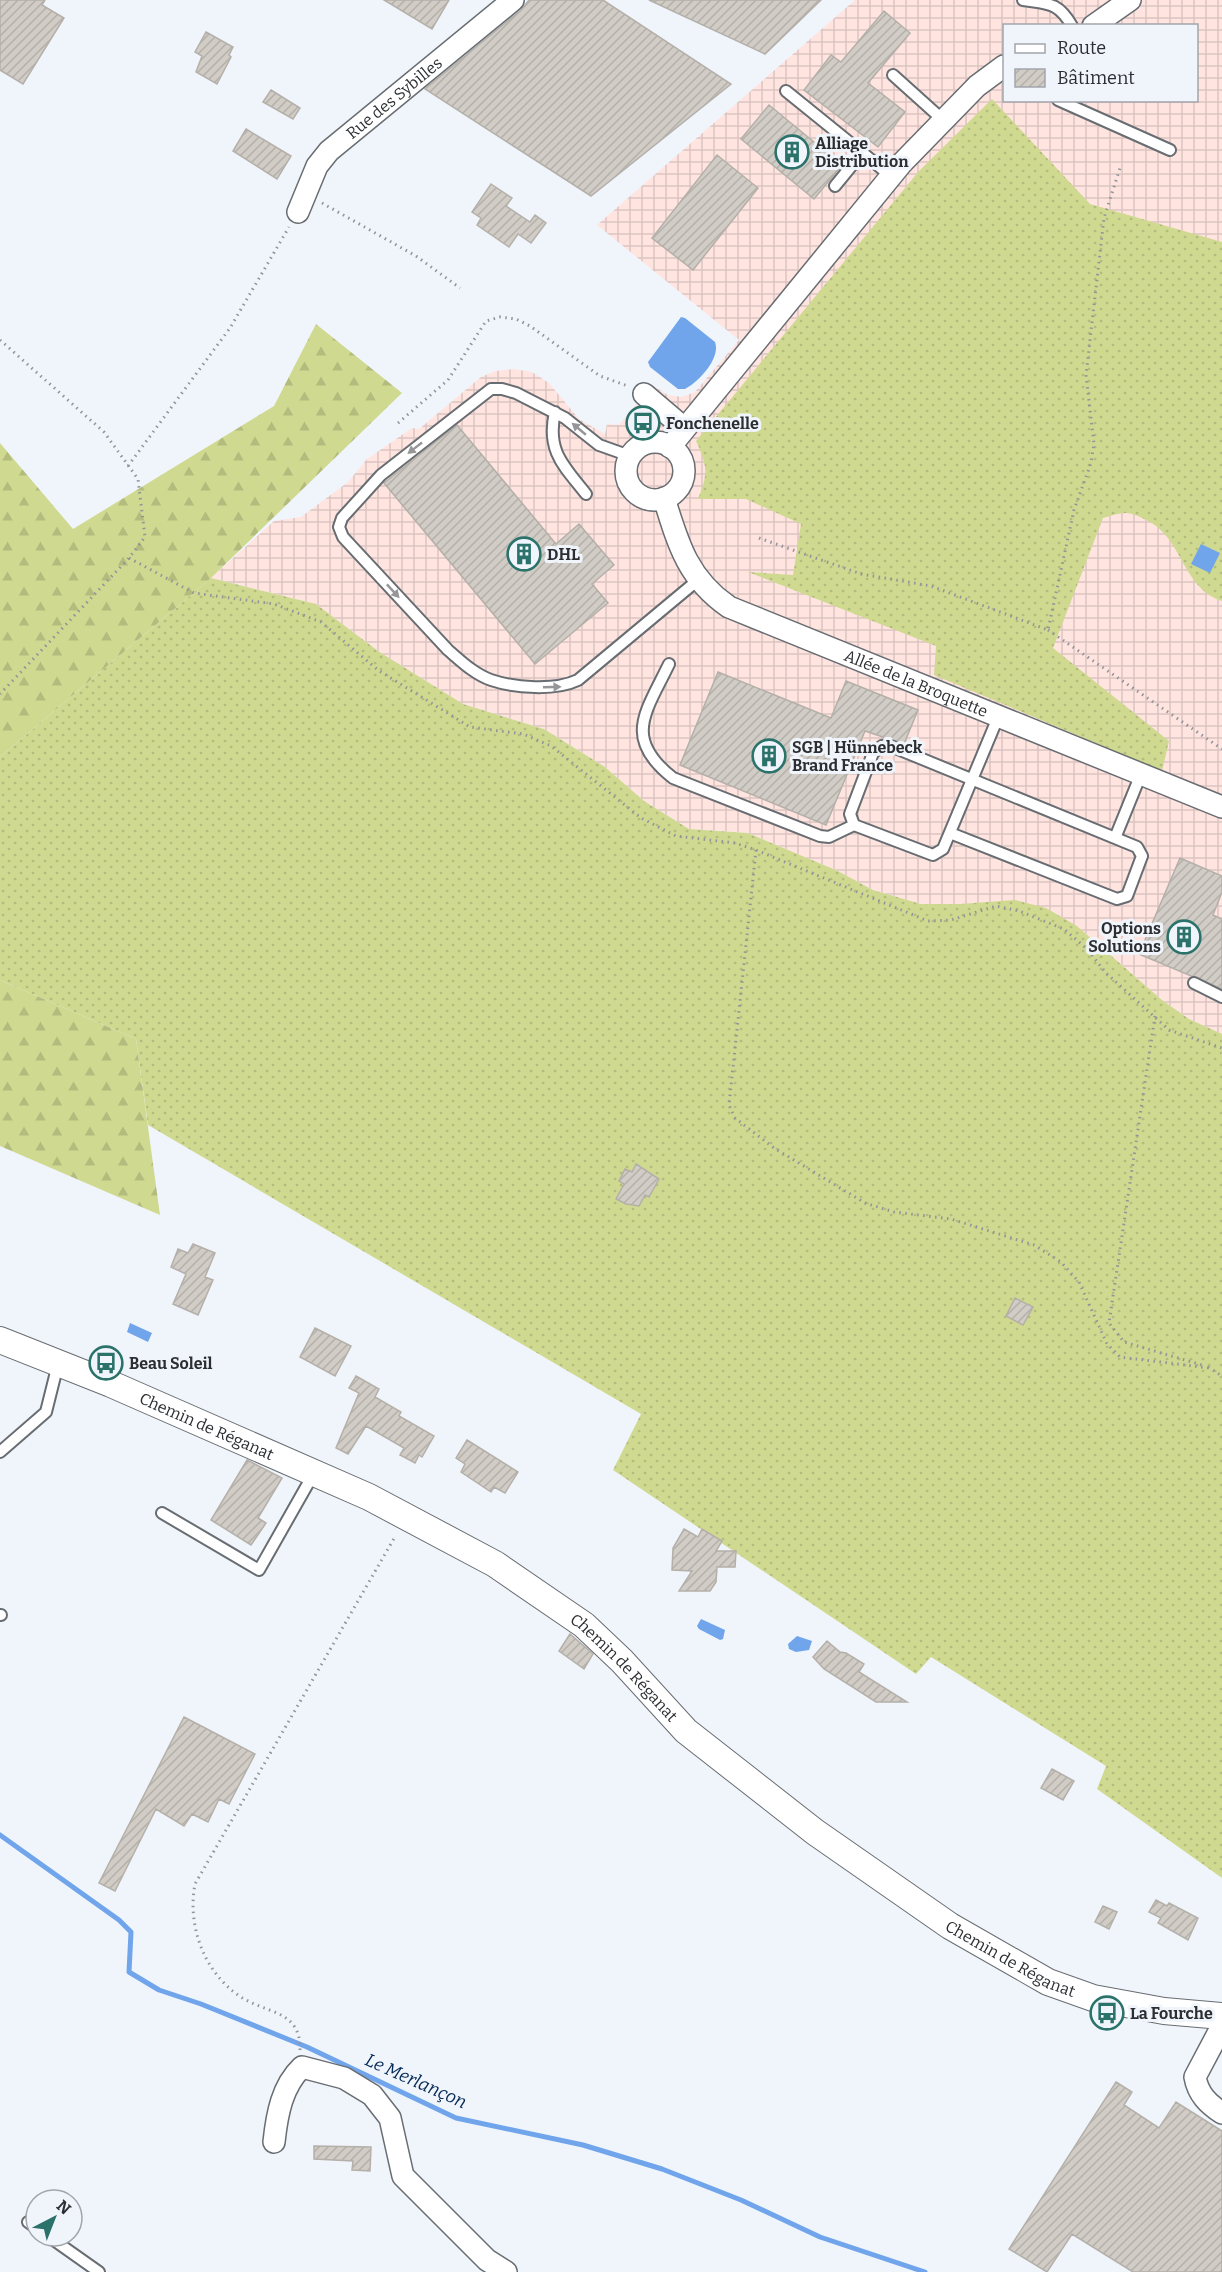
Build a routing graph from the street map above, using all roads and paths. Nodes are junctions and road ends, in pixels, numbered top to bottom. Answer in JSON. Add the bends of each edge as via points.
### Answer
{"nodes":[{"id":1,"x":513,"y":0,"type":"edge"},
{"id":2,"x":1023,"y":0,"type":"edge"},
{"id":3,"x":1130,"y":0,"type":"edge"},
{"id":4,"x":1071,"y":24,"type":"edge"},
{"id":5,"x":1096,"y":24,"type":"edge"},
{"id":6,"x":1003,"y":67,"type":"edge"},
{"id":7,"x":892,"y":75,"type":"dead end"},
{"id":8,"x":786,"y":91,"type":"dead end"},
{"id":9,"x":1062,"y":102,"type":"edge"},
{"id":10,"x":943,"y":120,"type":"junction"},
{"id":11,"x":1170,"y":150,"type":"dead end"},
{"id":12,"x":862,"y":153,"type":"junction"},
{"id":13,"x":1121,"y":165,"type":"dead end"},
{"id":14,"x":891,"y":176,"type":"junction"},
{"id":15,"x":835,"y":186,"type":"dead end"},
{"id":16,"x":302,"y":202,"type":"junction"},
{"id":17,"x":460,"y":288,"type":"dead end"},
{"id":18,"x":0,"y":340,"type":"edge"},
{"id":19,"x":644,"y":394,"type":"joint"},
{"id":20,"x":555,"y":412,"type":"junction"},
{"id":21,"x":398,"y":423,"type":"dead end"},
{"id":22,"x":684,"y":428,"type":"junction"},
{"id":23,"x":670,"y":447,"type":"junction"},
{"id":24,"x":630,"y":456,"type":"junction"},
{"id":25,"x":128,"y":466,"type":"junction"},
{"id":26,"x":586,"y":494,"type":"dead end"},
{"id":27,"x":664,"y":498,"type":"junction"},
{"id":28,"x":759,"y":538,"type":"dead end"},
{"id":29,"x":129,"y":558,"type":"junction"},
{"id":30,"x":698,"y":580,"type":"junction"},
{"id":31,"x":1048,"y":630,"type":"junction"},
{"id":32,"x":669,"y":664,"type":"dead end"},
{"id":33,"x":0,"y":694,"type":"edge"},
{"id":34,"x":999,"y":715,"type":"junction"},
{"id":35,"x":1222,"y":749,"type":"edge"},
{"id":36,"x":1141,"y":774,"type":"junction"},
{"id":37,"x":973,"y":780,"type":"junction"},
{"id":38,"x":1222,"y":807,"type":"edge"},
{"id":39,"x":854,"y":825,"type":"junction"},
{"id":40,"x":950,"y":833,"type":"junction"},
{"id":41,"x":1115,"y":838,"type":"junction"},
{"id":42,"x":756,"y":850,"type":"junction"},
{"id":43,"x":1194,"y":983,"type":"dead end"},
{"id":44,"x":1222,"y":997,"type":"edge"},
{"id":45,"x":1155,"y":1016,"type":"junction"},
{"id":46,"x":1222,"y":1048,"type":"edge"},
{"id":47,"x":0,"y":1340,"type":"edge"},
{"id":48,"x":58,"y":1363,"type":"junction"},
{"id":49,"x":1209,"y":1368,"type":"junction"},
{"id":50,"x":1222,"y":1376,"type":"edge"},
{"id":51,"x":0,"y":1452,"type":"edge"},
{"id":52,"x":314,"y":1473,"type":"junction"},
{"id":53,"x":162,"y":1513,"type":"dead end"},
{"id":54,"x":406,"y":1517,"type":"junction"},
{"id":55,"x":1222,"y":2016,"type":"edge"},
{"id":56,"x":1222,"y":2026,"type":"edge"},
{"id":57,"x":300,"y":2053,"type":"dead end"},
{"id":58,"x":1222,"y":2113,"type":"edge"},
{"id":59,"x":274,"y":2142,"type":"dead end"},
{"id":60,"x":65,"y":2248,"type":"edge"},
{"id":61,"x":99,"y":2272,"type":"edge"},
{"id":62,"x":506,"y":2272,"type":"edge"}],
"edges":[{"from":1,"to":16,"type":"street","name":"Rue des Sybilles","via":[[328,151]]},
{"from":2,"to":4,"type":"lane","via":[[1053,4]]},
{"from":3,"to":5,"type":"street"},
{"from":6,"to":10,"type":"street","via":[[977,86]]},
{"from":7,"to":10,"type":"lane"},
{"from":8,"to":12,"type":"lane"},
{"from":9,"to":11,"type":"lane"},
{"from":10,"to":14,"type":"street"},
{"from":12,"to":14,"type":"lane"},
{"from":12,"to":15,"type":"lane"},
{"from":13,"to":31,"type":"path","via":[[1104,218],[1086,375],[1094,444],[1092,463],[1074,510]]},
{"from":14,"to":22,"type":"street"},
{"from":16,"to":17,"type":"path","via":[[416,256]]},
{"from":16,"to":25,"type":"path","via":[[230,328]]},
{"from":18,"to":25,"type":"path","via":[[104,432]]},
{"from":19,"to":21,"type":"path","via":[[600,376],[530,326],[501,317],[486,321],[448,380]]},
{"from":19,"to":22,"type":"street"},
{"from":24,"to":20,"type":"lane","one_way":true,"via":[[599,445]]},
{"from":20,"to":26,"type":"lane","via":[[551,427],[554,449]]},
{"from":20,"to":30,"type":"lane","one_way":true,"via":[[516,393],[491,389],[363,492],[342,518],[339,527],[344,537],[466,666],[491,680],[538,687],[554,688],[578,680]]},
{"from":22,"to":23,"type":"street"},
{"from":23,"to":24,"type":"street","via":[[653,442]]},
{"from":23,"to":27,"type":"street","via":[[682,460],[683,478],[673,494]]},
{"from":24,"to":27,"type":"street","via":[[626,475],[636,492],[644,498]]},
{"from":25,"to":29,"type":"path","via":[[138,480],[145,537]]},
{"from":27,"to":30,"type":"street","name":"Allée de la Broquette","via":[[684,555]]},
{"from":28,"to":31,"type":"path","via":[[861,574],[931,586]]},
{"from":29,"to":33,"type":"path"},
{"from":29,"to":42,"type":"path","via":[[194,593],[274,604],[321,622],[378,670],[470,727],[523,734],[551,746],[641,818],[676,836],[735,843]]},
{"from":30,"to":34,"type":"street","name":"Allée de la Broquette","via":[[729,607]]},
{"from":31,"to":35,"type":"path"},
{"from":32,"to":39,"type":"lane","via":[[644,717],[642,732],[645,747],[656,765],[673,778],[820,836],[837,835]]},
{"from":34,"to":36,"type":"street","name":"Allée de la Broquette"},
{"from":34,"to":37,"type":"lane"},
{"from":36,"to":38,"type":"street","name":"Allée de la Broquette"},
{"from":36,"to":41,"type":"lane"},
{"from":37,"to":39,"type":"lane","via":[[888,745],[882,746],[873,753],[850,814]]},
{"from":37,"to":40,"type":"lane"},
{"from":37,"to":41,"type":"lane"},
{"from":39,"to":40,"type":"lane","via":[[933,855],[943,849]]},
{"from":40,"to":41,"type":"lane","via":[[1123,899],[1142,856],[1137,847]]},
{"from":42,"to":45,"type":"path","via":[[928,921],[951,920],[996,906],[1064,929]]},
{"from":42,"to":49,"type":"path","via":[[729,1105],[735,1118],[774,1148],[865,1203],[894,1212],[951,1219],[1034,1245],[1061,1262],[1079,1282],[1107,1344],[1120,1357]]},
{"from":43,"to":44,"type":"lane"},
{"from":45,"to":46,"type":"path","via":[[1169,1030]]},
{"from":45,"to":49,"type":"path","via":[[1109,1323],[1124,1342]]},
{"from":47,"to":48,"type":"street","name":"Chemin de Réganat"},
{"from":48,"to":51,"type":"lane","via":[[46,1412]]},
{"from":48,"to":52,"type":"street","name":"Chemin de Réganat"},
{"from":49,"to":50,"type":"path"},
{"from":52,"to":53,"type":"lane","via":[[259,1570]]},
{"from":52,"to":54,"type":"street","name":"Chemin de Réganat"},
{"from":54,"to":55,"type":"street","name":"Chemin de Réganat","via":[[495,1564],[584,1625],[686,1731],[815,1832],[950,1926],[1048,1982],[1093,1998],[1164,2011]]},
{"from":54,"to":57,"type":"path","via":[[195,1884],[191,1903],[192,1924],[208,1962],[238,1996],[283,2015],[300,2035]]},
{"from":56,"to":58,"type":"street","via":[[1195,2077],[1198,2089]]},
{"from":59,"to":62,"type":"street","via":[[282,2101],[291,2078],[302,2067],[344,2078],[372,2095],[390,2118],[403,2176],[487,2260]]},
{"from":60,"to":61,"type":"lane"}]}
